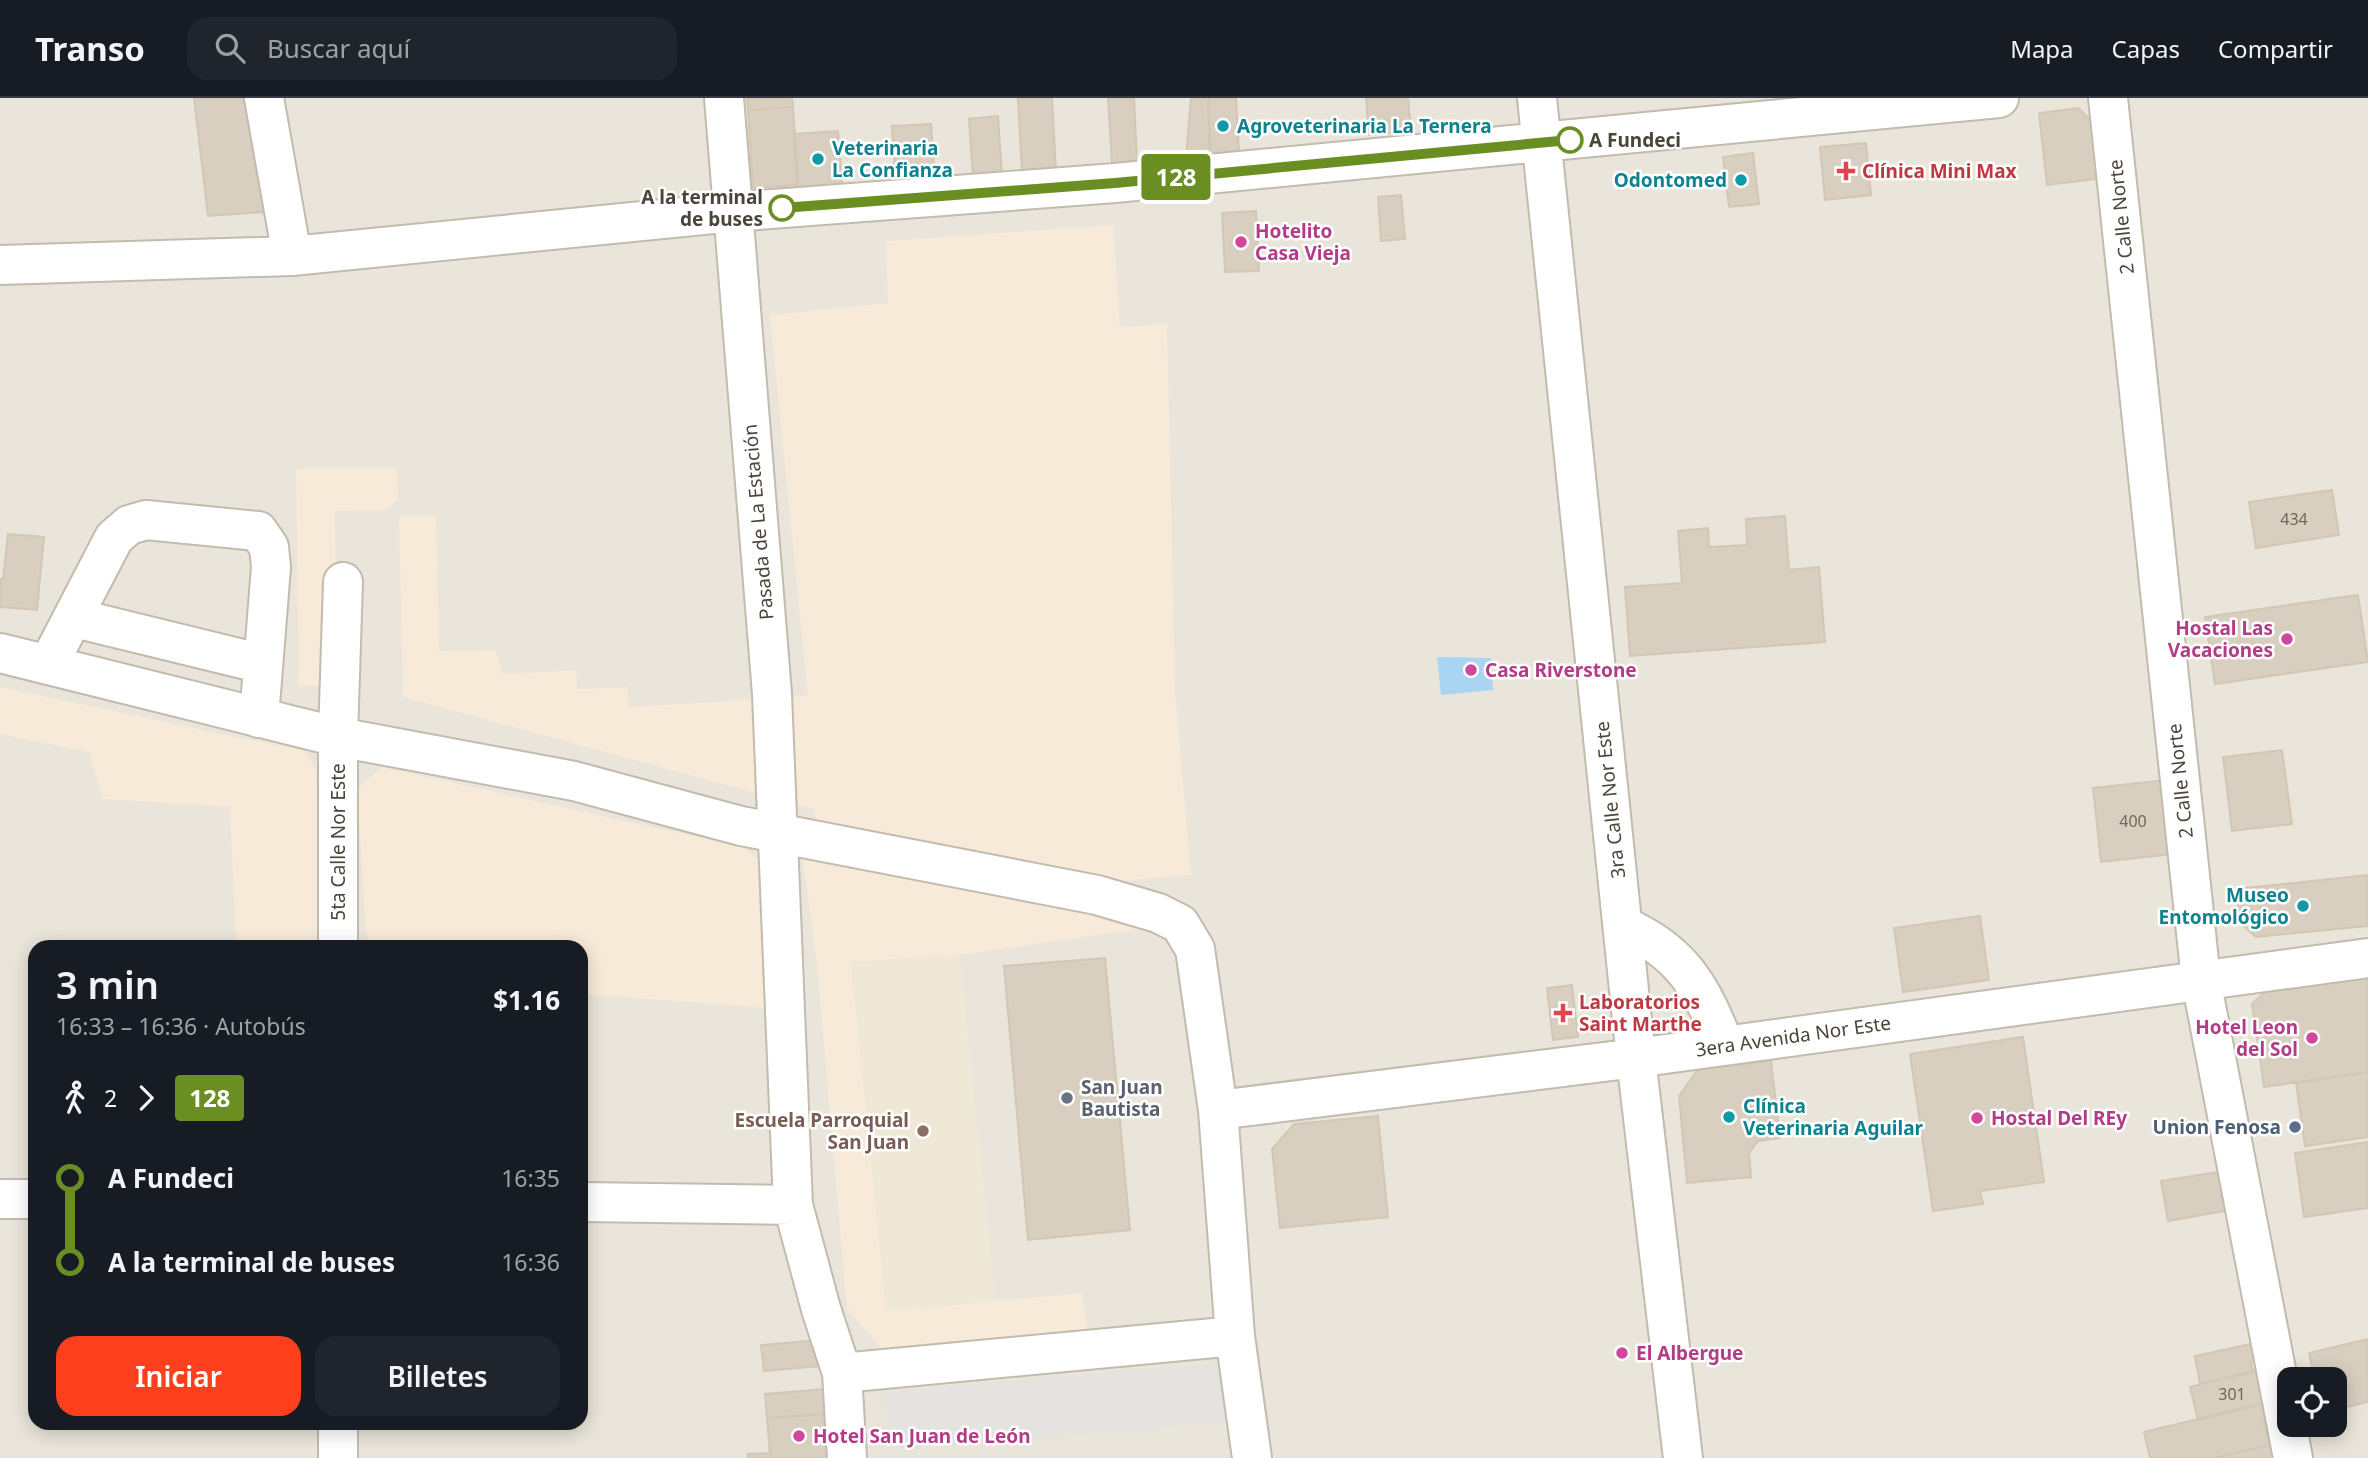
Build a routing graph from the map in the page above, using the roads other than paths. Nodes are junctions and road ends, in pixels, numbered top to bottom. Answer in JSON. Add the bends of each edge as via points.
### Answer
{"nodes":[{"id":1,"x":264,"y":98,"type":"edge"},
{"id":2,"x":724,"y":98,"type":"edge"},
{"id":3,"x":1537,"y":98,"type":"edge"},
{"id":4,"x":1999,"y":98,"type":"edge"},
{"id":5,"x":2108,"y":98,"type":"edge"},
{"id":6,"x":1542,"y":142,"type":"junction"},
{"id":7,"x":733,"y":212,"type":"junction"},
{"id":8,"x":292,"y":256,"type":"junction"},
{"id":9,"x":0,"y":265,"type":"edge"},
{"id":10,"x":343,"y":582,"type":"dead end"},
{"id":11,"x":75,"y":618,"type":"junction"},
{"id":12,"x":0,"y":653,"type":"edge"},
{"id":13,"x":262,"y":664,"type":"junction"},
{"id":14,"x":48,"y":665,"type":"junction"},
{"id":15,"x":259,"y":718,"type":"junction"},
{"id":16,"x":338,"y":737,"type":"junction"},
{"id":17,"x":777,"y":832,"type":"junction"},
{"id":18,"x":1623,"y":926,"type":"junction"},
{"id":19,"x":338,"y":940,"type":"edge"},
{"id":20,"x":2368,"y":958,"type":"edge"},
{"id":21,"x":2201,"y":980,"type":"junction"},
{"id":22,"x":1724,"y":1045,"type":"junction"},
{"id":23,"x":1636,"y":1058,"type":"junction"},
{"id":24,"x":1218,"y":1110,"type":"junction"},
{"id":25,"x":0,"y":1199,"type":"edge"},
{"id":26,"x":28,"y":1199,"type":"edge"},
{"id":27,"x":588,"y":1202,"type":"edge"},
{"id":28,"x":793,"y":1205,"type":"junction"},
{"id":29,"x":1235,"y":1336,"type":"junction"},
{"id":30,"x":842,"y":1373,"type":"junction"},
{"id":31,"x":338,"y":1430,"type":"edge"},
{"id":32,"x":338,"y":1458,"type":"edge"},
{"id":33,"x":847,"y":1458,"type":"edge"},
{"id":34,"x":1252,"y":1458,"type":"edge"},
{"id":35,"x":1683,"y":1458,"type":"edge"},
{"id":36,"x":2293,"y":1458,"type":"edge"}],
"edges":[{"from":1,"to":8,"type":"street"},
{"from":2,"to":7,"type":"street","name":"Pasada de La Estación"},
{"from":3,"to":6,"type":"street"},
{"from":4,"to":6,"type":"street"},
{"from":5,"to":21,"type":"street","name":"2 Calle Norte"},
{"from":6,"to":7,"type":"street","via":[[1115,183]]},
{"from":6,"to":18,"type":"street","name":"3ra Calle Nor Este"},
{"from":7,"to":8,"type":"street"},
{"from":7,"to":17,"type":"street","name":"Pasada de La Estación","via":[[772,694]]},
{"from":8,"to":9,"type":"street"},
{"from":10,"to":16,"type":"street","name":"5ta Calle Nor Este"},
{"from":11,"to":13,"type":"street"},
{"from":11,"to":13,"type":"street","via":[[114,538],[129,525],[146,520],[258,531],[269,547],[271,567]]},
{"from":11,"to":14,"type":"street"},
{"from":12,"to":14,"type":"street"},
{"from":13,"to":15,"type":"street"},
{"from":14,"to":15,"type":"street"},
{"from":15,"to":16,"type":"street"},
{"from":16,"to":17,"type":"street","via":[[574,781]]},
{"from":16,"to":19,"type":"street","name":"5ta Calle Nor Este"},
{"from":17,"to":24,"type":"street","via":[[1097,895],[1158,912],[1180,924],[1195,949]]},
{"from":17,"to":28,"type":"street","name":"Pasada de La Estación"},
{"from":18,"to":22,"type":"street","via":[[1642,934],[1692,975]]},
{"from":18,"to":23,"type":"street","name":"3ra Calle Nor Este"},
{"from":20,"to":21,"type":"street","name":"3era Avenida Nor Este"},
{"from":21,"to":22,"type":"street","name":"3era Avenida Nor Este"},
{"from":21,"to":36,"type":"street","name":"2 Calle Norte"},
{"from":22,"to":23,"type":"street","name":"3era Avenida Nor Este"},
{"from":23,"to":24,"type":"street","name":"3era Avenida Nor Este"},
{"from":23,"to":35,"type":"street","name":"3ra Calle Nor Este"},
{"from":24,"to":29,"type":"street"},
{"from":25,"to":26,"type":"street"},
{"from":27,"to":28,"type":"street"},
{"from":28,"to":30,"type":"street","name":"Pasada de La Estación"},
{"from":29,"to":30,"type":"street"},
{"from":29,"to":34,"type":"street"},
{"from":30,"to":33,"type":"street","name":"Pasada de La Estación"},
{"from":31,"to":32,"type":"street"}]}
